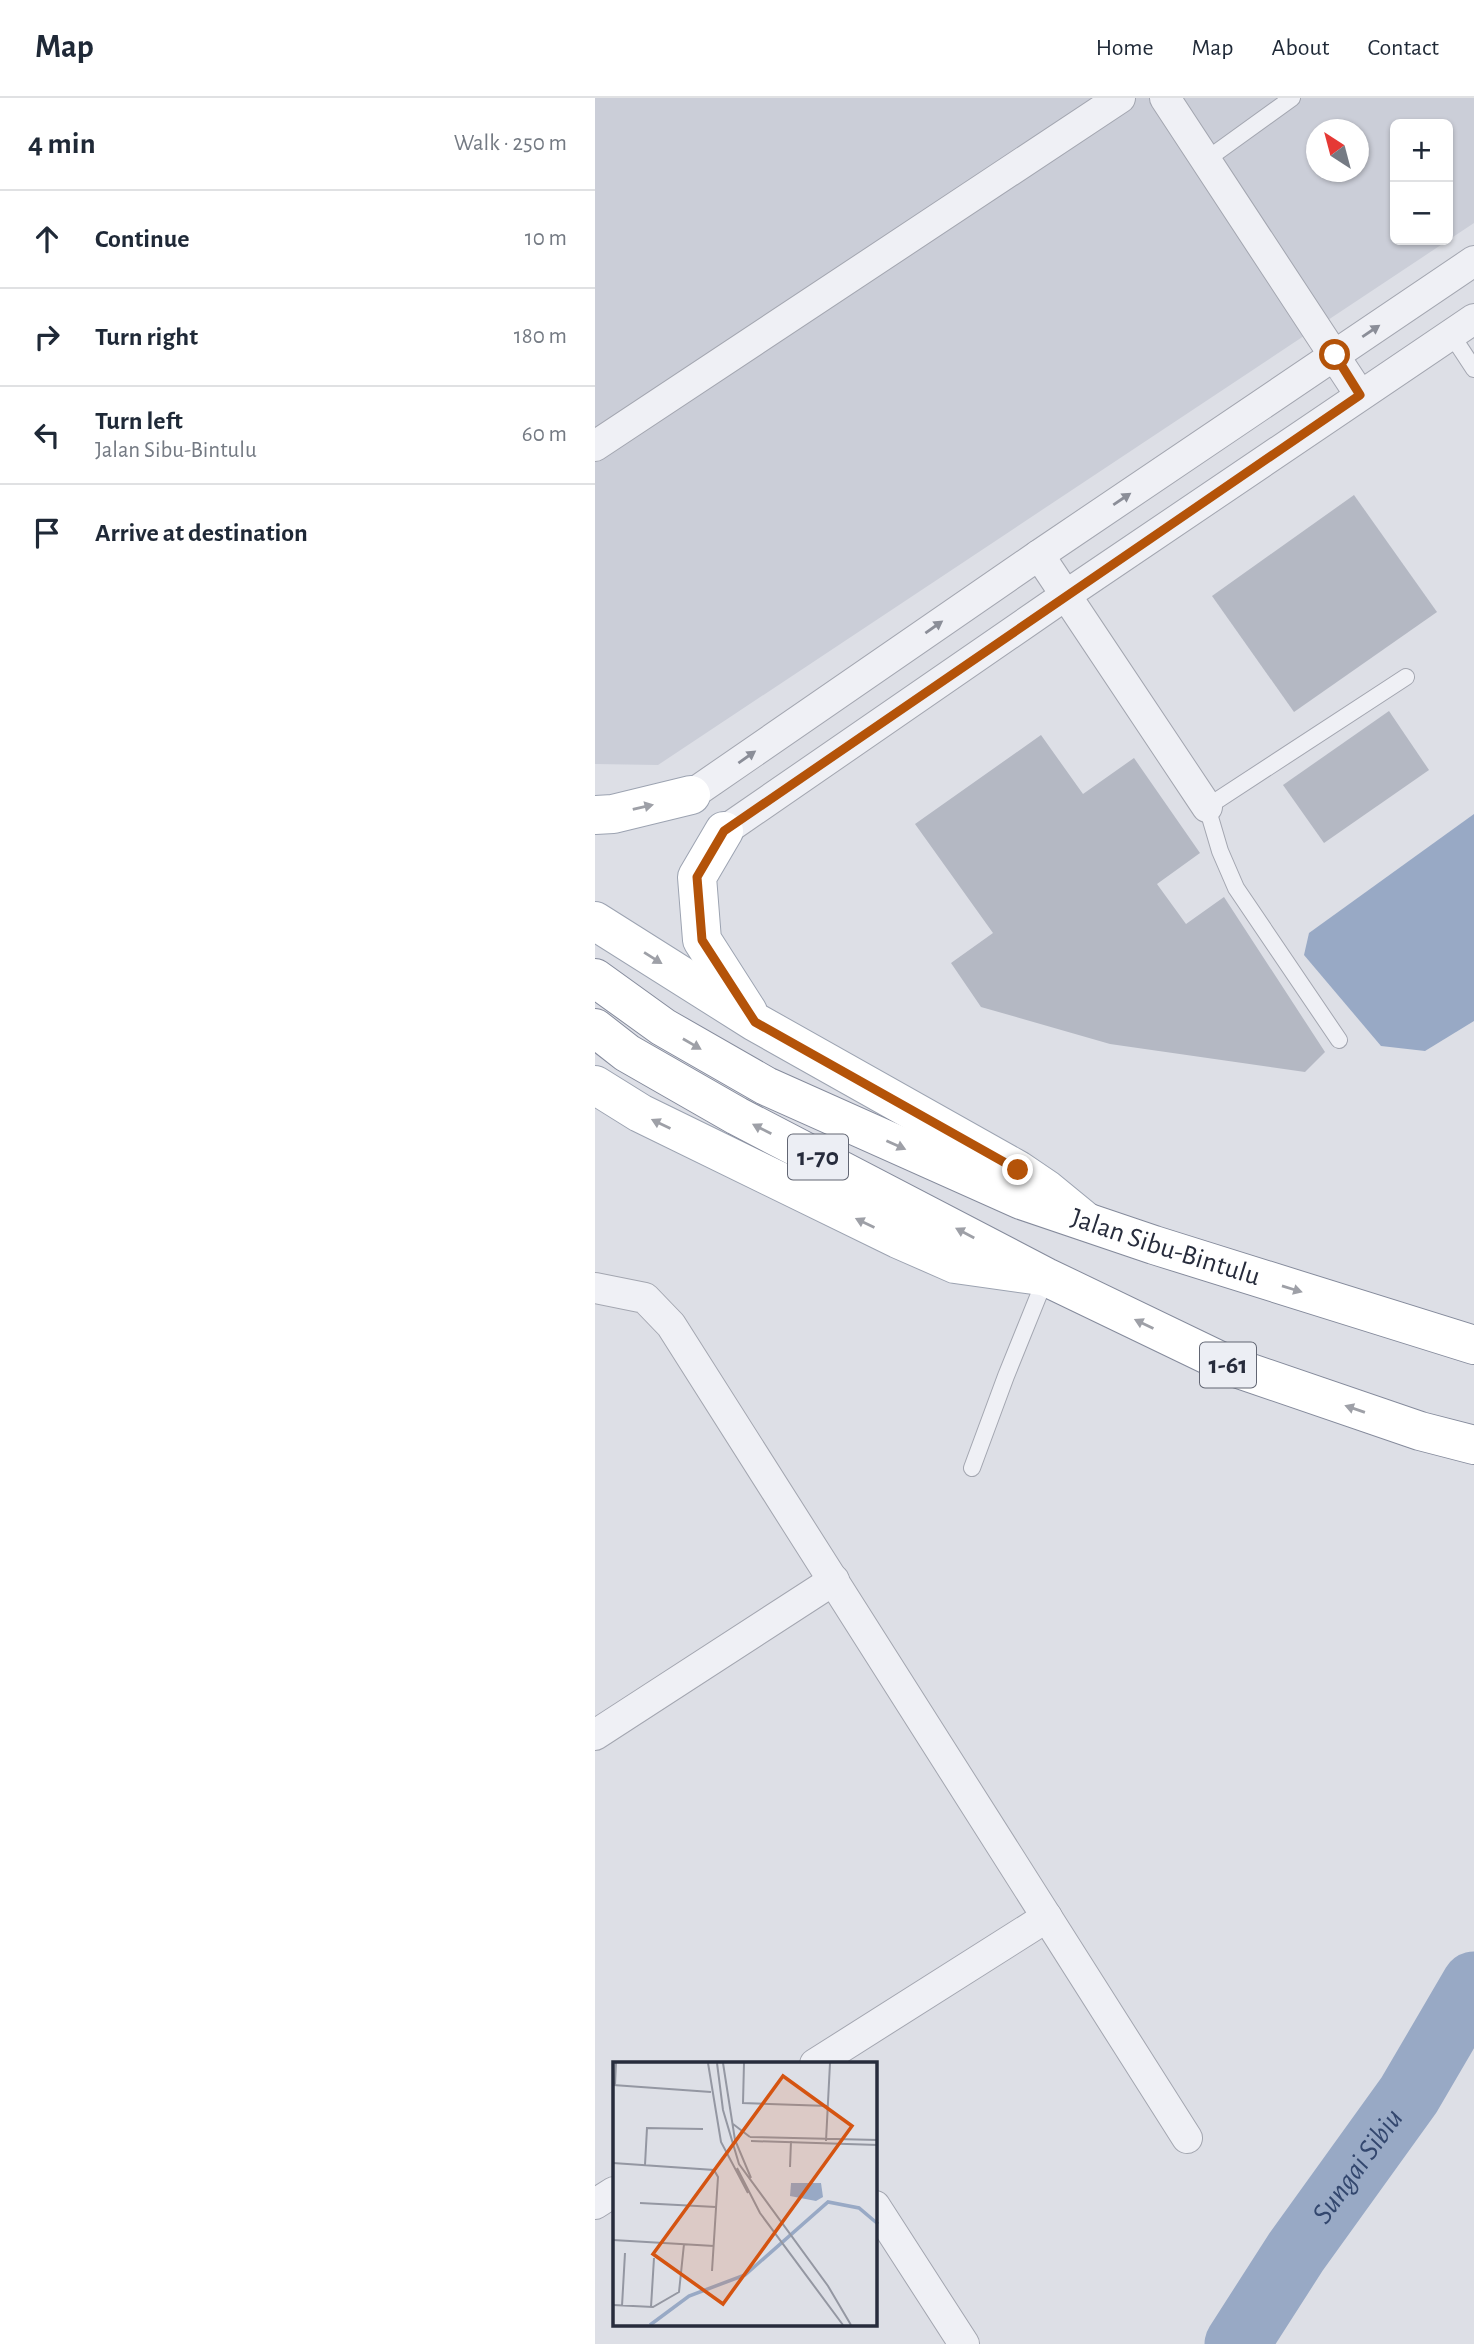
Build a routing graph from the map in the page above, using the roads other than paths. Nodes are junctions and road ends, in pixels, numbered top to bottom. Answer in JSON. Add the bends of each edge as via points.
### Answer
{"nodes":[{"id":1,"x":1120,"y":98,"type":"edge"},
{"id":2,"x":1165,"y":98,"type":"edge"},
{"id":3,"x":1292,"y":98,"type":"edge"},
{"id":4,"x":1206,"y":160,"type":"junction"},
{"id":5,"x":1474,"y":261,"type":"edge"},
{"id":6,"x":1462,"y":326,"type":"edge"},
{"id":7,"x":1335,"y":355,"type":"junction"},
{"id":8,"x":1474,"y":369,"type":"edge"},
{"id":9,"x":1360,"y":395,"type":"junction"},
{"id":10,"x":595,"y":446,"type":"edge"},
{"id":11,"x":1039,"y":555,"type":"junction"},
{"id":12,"x":1066,"y":595,"type":"junction"},
{"id":13,"x":1406,"y":677,"type":"dead end"},
{"id":14,"x":691,"y":796,"type":"joint"},
{"id":15,"x":1207,"y":807,"type":"junction"},
{"id":16,"x":595,"y":814,"type":"edge"},
{"id":17,"x":724,"y":831,"type":"joint"},
{"id":18,"x":595,"y":921,"type":"edge"},
{"id":19,"x":595,"y":978,"type":"edge"},
{"id":20,"x":755,"y":1022,"type":"junction"},
{"id":21,"x":595,"y":1028,"type":"edge"},
{"id":22,"x":1339,"y":1040,"type":"dead end"},
{"id":23,"x":595,"y":1085,"type":"edge"},
{"id":24,"x":1087,"y":1223,"type":"junction"},
{"id":25,"x":1046,"y":1277,"type":"junction"},
{"id":26,"x":595,"y":1288,"type":"edge"},
{"id":27,"x":1466,"y":1343,"type":"edge"},
{"id":28,"x":1474,"y":1445,"type":"edge"},
{"id":29,"x":972,"y":1468,"type":"dead end"},
{"id":30,"x":834,"y":1580,"type":"junction"},
{"id":31,"x":595,"y":1735,"type":"edge"},
{"id":32,"x":1047,"y":1917,"type":"junction"},
{"id":33,"x":818,"y":2062,"type":"edge"},
{"id":34,"x":1187,"y":2138,"type":"dead end"},
{"id":35,"x":613,"y":2193,"type":"edge"},
{"id":36,"x":595,"y":2204,"type":"edge"},
{"id":37,"x":877,"y":2209,"type":"edge"},
{"id":38,"x":964,"y":2344,"type":"edge"}],
"edges":[{"from":1,"to":10,"type":"street"},
{"from":2,"to":4,"type":"street"},
{"from":3,"to":4,"type":"lane"},
{"from":4,"to":7,"type":"street"},
{"from":7,"to":5,"type":"street","one_way":true},
{"from":6,"to":8,"type":"lane"},
{"from":6,"to":9,"type":"street"},
{"from":7,"to":9,"type":"street"},
{"from":11,"to":7,"type":"street","one_way":true},
{"from":9,"to":12,"type":"street"},
{"from":11,"to":12,"type":"street"},
{"from":14,"to":11,"type":"street","one_way":true},
{"from":12,"to":15,"type":"street"},
{"from":12,"to":17,"type":"street"},
{"from":13,"to":15,"type":"lane"},
{"from":16,"to":14,"type":"main road","one_way":true},
{"from":15,"to":22,"type":"lane","via":[[1235,888]]},
{"from":17,"to":20,"type":"main road","via":[[697,877],[702,940]]},
{"from":18,"to":20,"type":"main road","name":"Jalan Sibu-Bintulu","one_way":true},
{"from":19,"to":24,"type":"main road","number":"1-70","one_way":true,"via":[[663,1027],[766,1086],[979,1183]]},
{"from":20,"to":24,"type":"main road","name":"Jalan Sibu-Bintulu","via":[[1018,1170]]},
{"from":25,"to":21,"type":"main road","number":"1-70","one_way":true,"via":[[737,1116],[628,1053]]},
{"from":25,"to":23,"type":"main road","one_way":true,"via":[[955,1264],[640,1113]]},
{"from":24,"to":27,"type":"main road","name":"Jalan Sibu-Bintulu","one_way":true},
{"from":28,"to":25,"type":"main road","number":"1-61","one_way":true,"via":[[1233,1367]]},
{"from":25,"to":29,"type":"lane"},
{"from":26,"to":30,"type":"street","via":[[645,1298],[671,1325]]},
{"from":30,"to":31,"type":"street"},
{"from":30,"to":32,"type":"street"},
{"from":32,"to":33,"type":"street"},
{"from":32,"to":34,"type":"street"},
{"from":35,"to":36,"type":"street"},
{"from":37,"to":38,"type":"street"}]}
